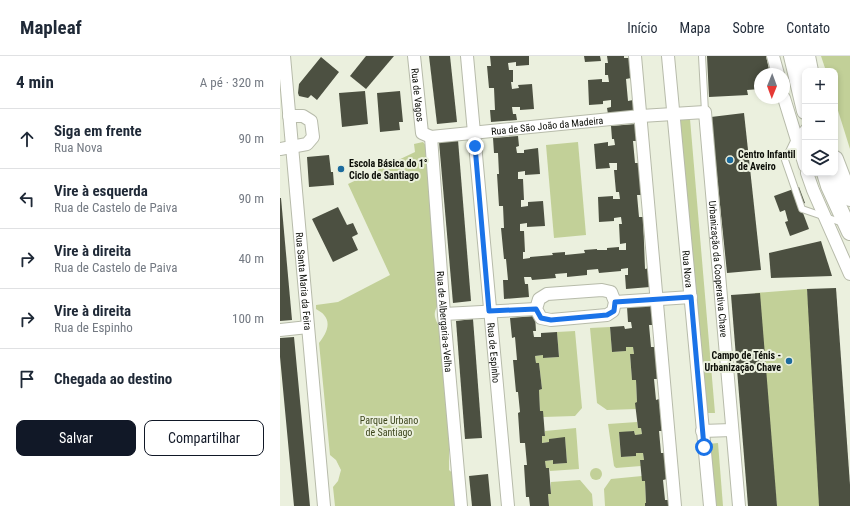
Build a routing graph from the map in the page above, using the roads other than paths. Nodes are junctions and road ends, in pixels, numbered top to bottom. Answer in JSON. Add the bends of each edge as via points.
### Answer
{"nodes":[{"id":1,"x":284,"y":56,"type":"edge"},
{"id":2,"x":414,"y":56,"type":"edge"},
{"id":3,"x":467,"y":56,"type":"edge"},
{"id":4,"x":636,"y":56,"type":"edge"},
{"id":5,"x":668,"y":56,"type":"edge"},
{"id":6,"x":702,"y":56,"type":"edge"},
{"id":7,"x":773,"y":56,"type":"edge"},
{"id":8,"x":792,"y":56,"type":"edge"},
{"id":9,"x":807,"y":56,"type":"edge"},
{"id":10,"x":776,"y":68,"type":"edge"},
{"id":11,"x":809,"y":68,"type":"edge"},
{"id":12,"x":786,"y":104,"type":"edge"},
{"id":13,"x":803,"y":104,"type":"edge"},
{"id":14,"x":706,"y":112,"type":"junction"},
{"id":15,"x":673,"y":114,"type":"junction"},
{"id":16,"x":289,"y":116,"type":"junction"},
{"id":17,"x":641,"y":116,"type":"junction"},
{"id":18,"x":802,"y":130,"type":"edge"},
{"id":19,"x":474,"y":132,"type":"junction"},
{"id":20,"x":426,"y":135,"type":"junction"},
{"id":21,"x":795,"y":138,"type":"junction"},
{"id":22,"x":292,"y":147,"type":"junction"},
{"id":23,"x":280,"y":149,"type":"edge"},
{"id":24,"x":802,"y":158,"type":"edge"},
{"id":25,"x":838,"y":167,"type":"edge"},
{"id":26,"x":808,"y":176,"type":"edge"},
{"id":27,"x":826,"y":176,"type":"edge"},
{"id":28,"x":850,"y":198,"type":"edge"},
{"id":29,"x":825,"y":216,"type":"junction"},
{"id":30,"x":848,"y":228,"type":"edge"},
{"id":31,"x":850,"y":274,"type":"edge"},
{"id":32,"x":691,"y":297,"type":"junction"},
{"id":33,"x":657,"y":299,"type":"junction"},
{"id":34,"x":615,"y":302,"type":"junction"},
{"id":35,"x":536,"y":309,"type":"junction"},
{"id":36,"x":489,"y":311,"type":"junction"},
{"id":37,"x":444,"y":314,"type":"junction"},
{"id":38,"x":308,"y":327,"type":"junction"},
{"id":39,"x":280,"y":330,"type":"edge"},
{"id":40,"x":732,"y":430,"type":"junction"},
{"id":41,"x":702,"y":431,"type":"junction"},
{"id":42,"x":324,"y":506,"type":"edge"},
{"id":43,"x":461,"y":506,"type":"edge"},
{"id":44,"x":508,"y":506,"type":"edge"},
{"id":45,"x":675,"y":506,"type":"edge"},
{"id":46,"x":710,"y":506,"type":"edge"},
{"id":47,"x":739,"y":506,"type":"edge"}],
"edges":[{"from":1,"to":16,"type":"street","name":"Rua Santa Maria da Feira"},
{"from":2,"to":20,"type":"street","name":"Rua de Vagos"},
{"from":3,"to":19,"type":"street","name":"Rua de Espinho"},
{"from":4,"to":17,"type":"street"},
{"from":5,"to":15,"type":"street","name":"Rua Nova"},
{"from":6,"to":14,"type":"lane"},
{"from":7,"to":10,"type":"street"},
{"from":8,"to":13,"type":"main road"},
{"from":9,"to":11,"type":"main road"},
{"from":12,"to":21,"type":"street"},
{"from":14,"to":15,"type":"street"},
{"from":14,"to":40,"type":"street","name":"Urbanização da Cooperativa Chave"},
{"from":15,"to":17,"type":"street","name":"Rua de São João da Madeira"},
{"from":15,"to":32,"type":"street","name":"Rua Nova"},
{"from":16,"to":22,"type":"street","name":"Rua Santa Maria da Feira"},
{"from":16,"to":22,"type":"street","via":[[303,116],[311,121],[313,137],[307,144]]},
{"from":17,"to":19,"type":"street","name":"Rua de São João da Madeira"},
{"from":17,"to":33,"type":"street"},
{"from":18,"to":21,"type":"lane"},
{"from":19,"to":20,"type":"street","name":"Rua de São João da Madeira"},
{"from":19,"to":36,"type":"street","name":"Rua de Espinho"},
{"from":20,"to":37,"type":"street","name":"Rua de Albergaria-a-Velha"},
{"from":21,"to":24,"type":"street"},
{"from":21,"to":29,"type":"lane","via":[[785,160],[802,209]]},
{"from":22,"to":23,"type":"street"},
{"from":22,"to":38,"type":"street","name":"Rua Santa Maria da Feira"},
{"from":25,"to":28,"type":"main road"},
{"from":26,"to":29,"type":"street"},
{"from":27,"to":30,"type":"main road"},
{"from":29,"to":30,"type":"lane"},
{"from":29,"to":31,"type":"street"},
{"from":32,"to":33,"type":"street"},
{"from":32,"to":41,"type":"street","name":"Rua Nova"},
{"from":33,"to":34,"type":"street"},
{"from":33,"to":45,"type":"street"},
{"from":34,"to":35,"type":"street","via":[[614,311],[607,315],[586,317],[551,320],[541,318]]},
{"from":34,"to":35,"type":"street","via":[[611,292],[602,290],[547,294],[539,299]]},
{"from":35,"to":36,"type":"street"},
{"from":36,"to":37,"type":"street"},
{"from":36,"to":44,"type":"street","name":"Rua de Espinho"},
{"from":37,"to":43,"type":"street","name":"Rua de Albergaria-a-Velha"},
{"from":38,"to":39,"type":"street"},
{"from":38,"to":42,"type":"street","name":"Rua Santa Maria da Feira"},
{"from":40,"to":41,"type":"street"},
{"from":40,"to":47,"type":"street","name":"Urbanização da Cooperativa Chave"},
{"from":41,"to":46,"type":"street","name":"Rua Nova"}]}
